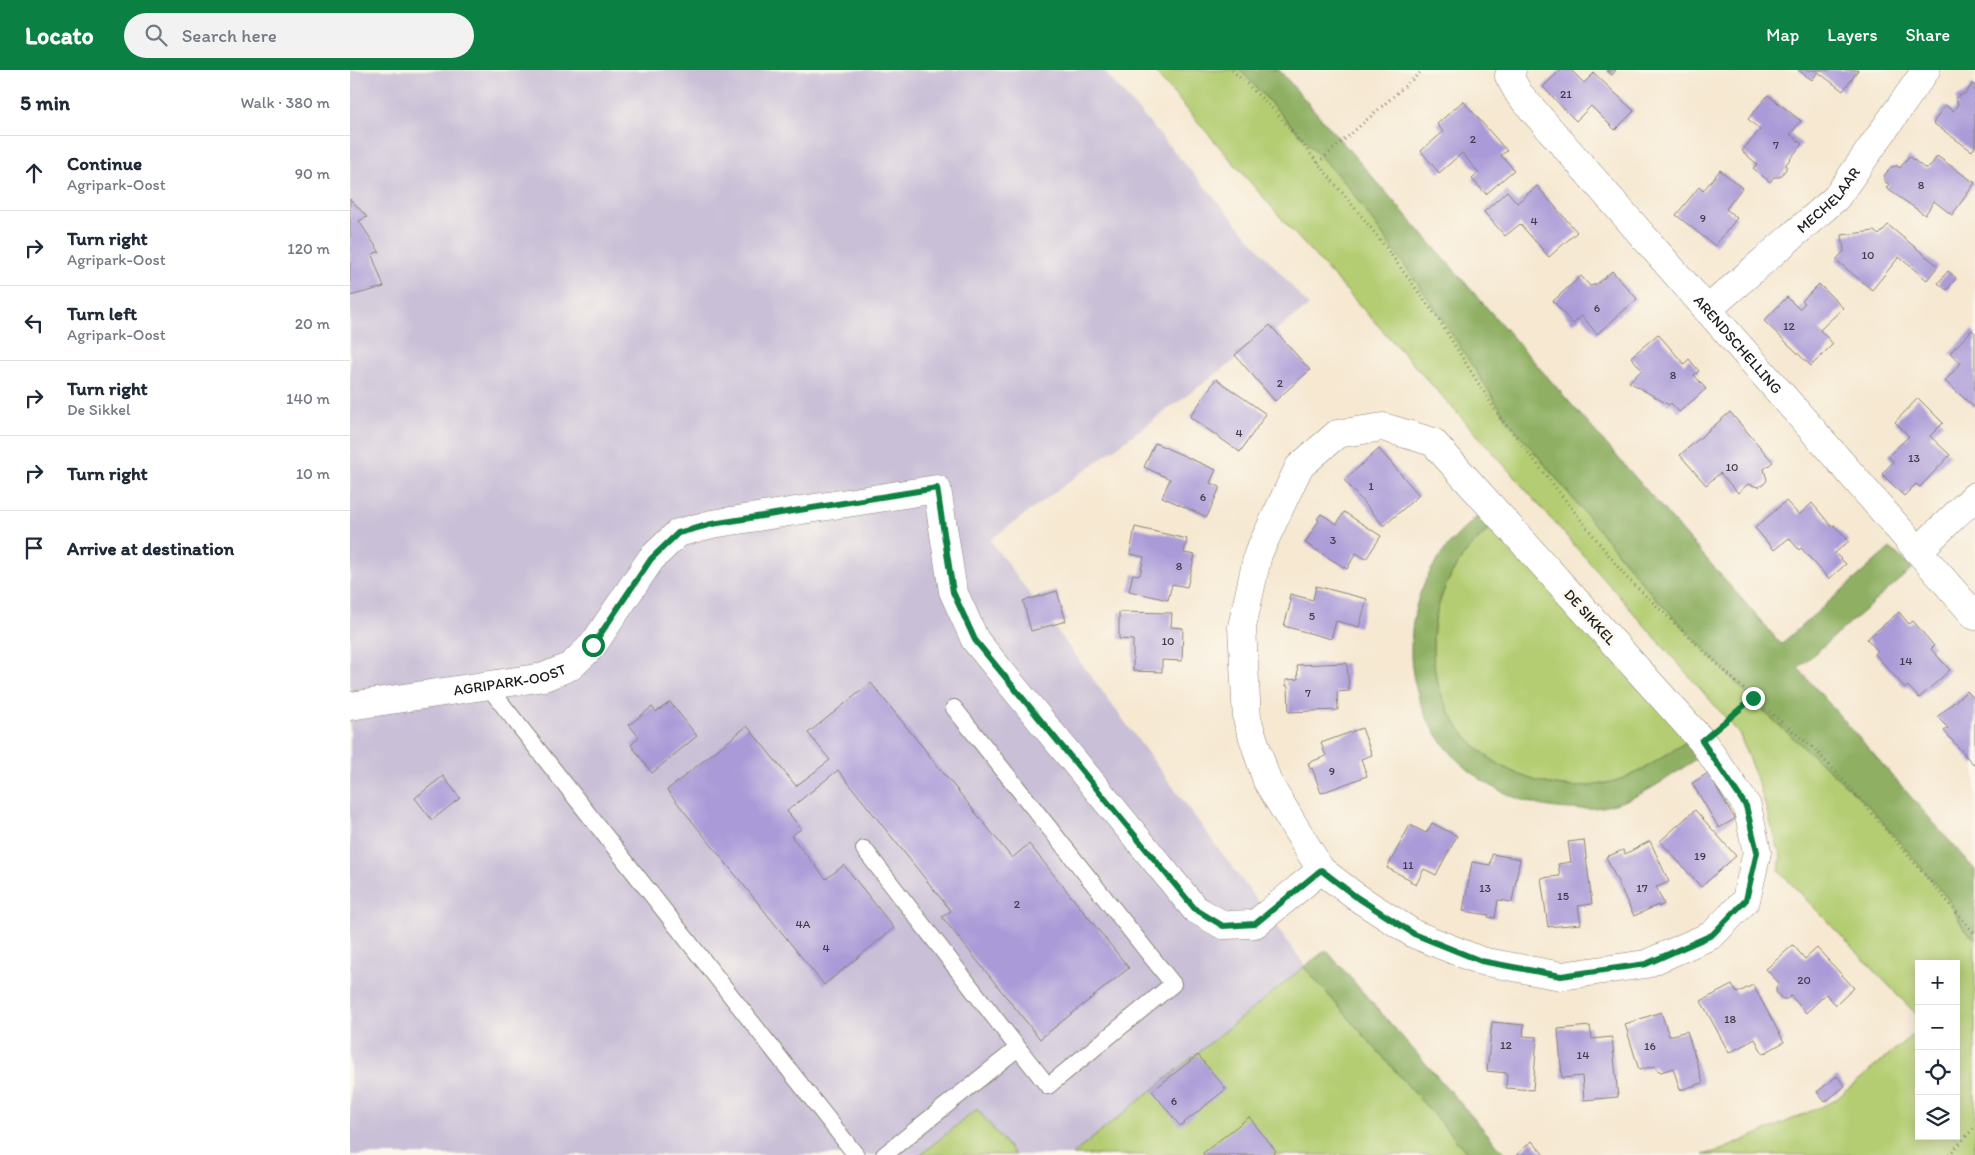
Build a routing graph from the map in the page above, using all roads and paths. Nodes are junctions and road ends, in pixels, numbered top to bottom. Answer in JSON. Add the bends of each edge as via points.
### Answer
{"nodes":[{"id":1,"x":1232,"y":70,"type":"edge"},
{"id":2,"x":1424,"y":70,"type":"edge"},
{"id":3,"x":1512,"y":70,"type":"edge"},
{"id":4,"x":1926,"y":70,"type":"edge"},
{"id":5,"x":1318,"y":163,"type":"junction"},
{"id":6,"x":1707,"y":310,"type":"junction"},
{"id":7,"x":1975,"y":496,"type":"edge"},
{"id":8,"x":1918,"y":551,"type":"junction"},
{"id":9,"x":1975,"y":616,"type":"edge"},
{"id":10,"x":487,"y":685,"type":"junction"},
{"id":11,"x":1753,"y":698,"type":"junction"},
{"id":12,"x":350,"y":706,"type":"edge"},
{"id":13,"x":954,"y":708,"type":"dead end"},
{"id":14,"x":1702,"y":741,"type":"junction"},
{"id":15,"x":864,"y":849,"type":"dead end"},
{"id":16,"x":1321,"y":870,"type":"junction"},
{"id":17,"x":1975,"y":934,"type":"edge"},
{"id":18,"x":1018,"y":1048,"type":"junction"},
{"id":19,"x":1975,"y":1127,"type":"edge"},
{"id":20,"x":856,"y":1155,"type":"edge"},
{"id":21,"x":884,"y":1155,"type":"edge"},
{"id":22,"x":1949,"y":1155,"type":"edge"}],
"edges":[{"from":1,"to":5,"type":"path","via":[[1276,112]]},
{"from":2,"to":5,"type":"path"},
{"from":3,"to":6,"type":"street","name":"ARENDSCHELLING","via":[[1510,76],[1519,94]]},
{"from":4,"to":6,"type":"street","name":"MECHELAAR","via":[[1836,198]]},
{"from":5,"to":11,"type":"path","via":[[1439,320],[1497,413],[1626,576]]},
{"from":6,"to":8,"type":"street","name":"ARENDSCHELLING"},
{"from":7,"to":8,"type":"street"},
{"from":8,"to":9,"type":"street","name":"ARENDSCHELLING"},
{"from":10,"to":12,"type":"street","name":"AGRIPARK-OOST"},
{"from":10,"to":16,"type":"street","name":"AGRIPARK-OOST","via":[[544,677],[571,666],[593,645],[651,559],[678,533],[712,524],[937,488],[953,592],[975,640],[1195,909],[1223,926],[1255,924]]},
{"from":10,"to":20,"type":"lane"},
{"from":11,"to":14,"type":"path"},
{"from":11,"to":17,"type":"path","via":[[1812,747],[1847,784]]},
{"from":13,"to":18,"type":"lane","via":[[1173,984],[1048,1086]]},
{"from":14,"to":16,"type":"street","name":"DE SIKKEL","via":[[1746,806],[1757,852],[1746,900],[1712,935],[1646,964],[1561,976],[1481,961],[1414,934]]},
{"from":14,"to":16,"type":"street","name":"DE SIKKEL","via":[[1433,442],[1383,427],[1337,434],[1299,467],[1258,554],[1242,626],[1247,719],[1267,781]]},
{"from":15,"to":18,"type":"lane"},
{"from":18,"to":21,"type":"lane"},
{"from":19,"to":22,"type":"path"}]}
